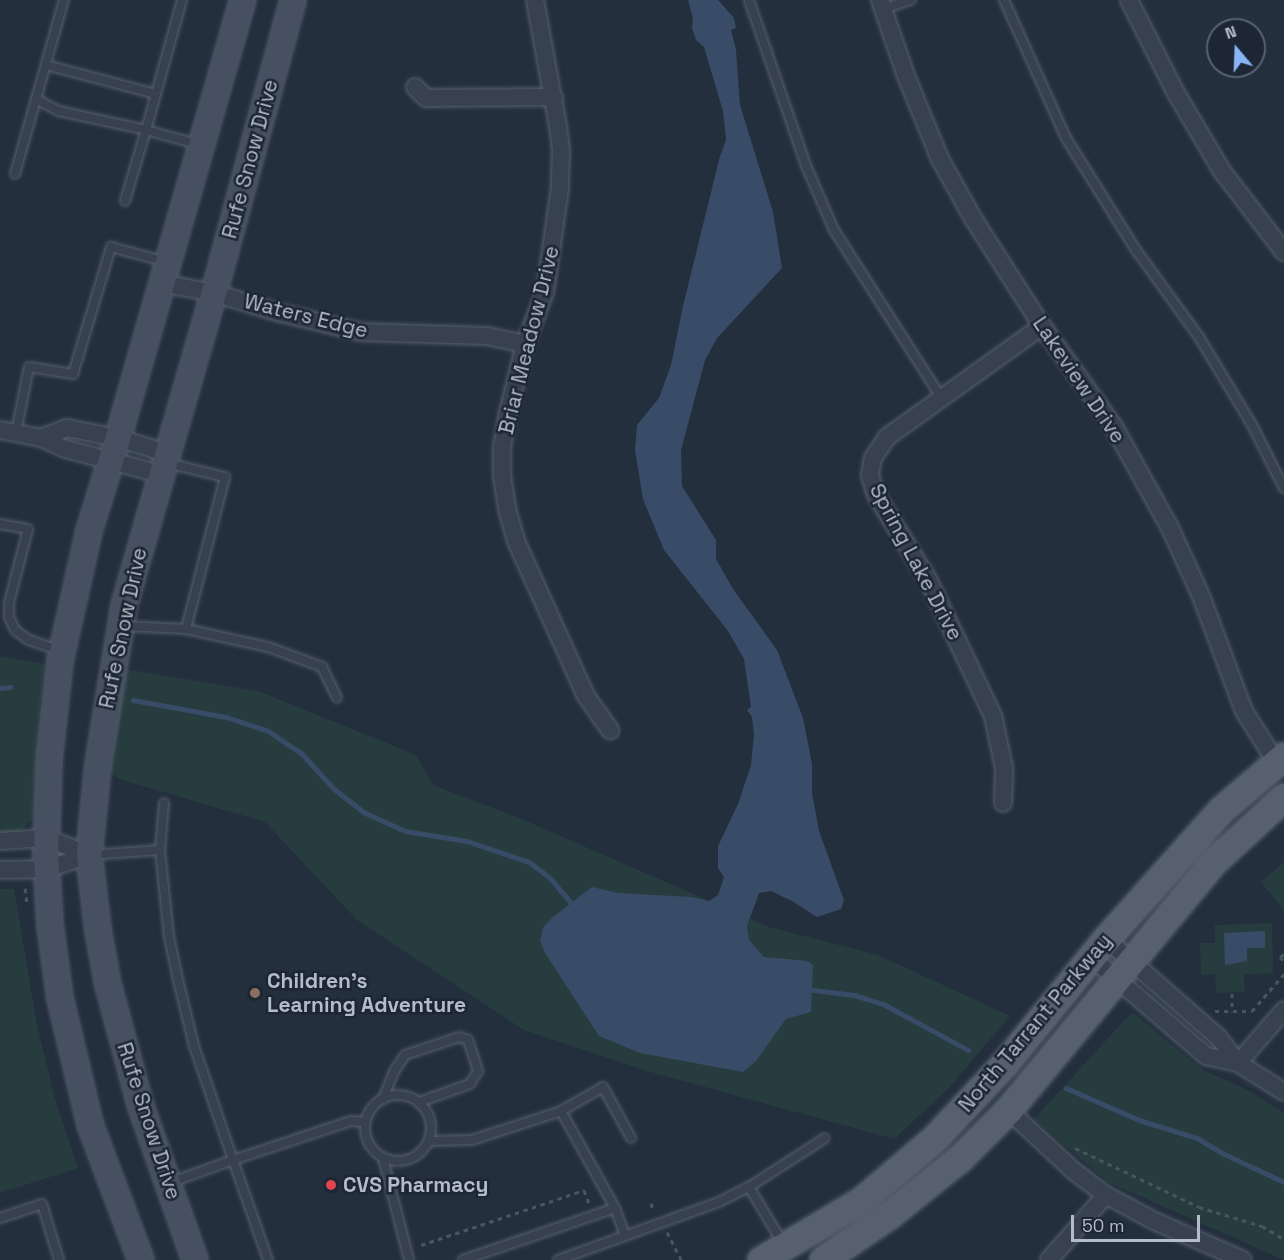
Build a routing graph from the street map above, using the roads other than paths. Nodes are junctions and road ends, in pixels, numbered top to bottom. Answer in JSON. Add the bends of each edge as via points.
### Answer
{"nodes":[{"id":1,"x":64,"y":0,"type":"edge"},
{"id":2,"x":182,"y":0,"type":"edge"},
{"id":3,"x":243,"y":0,"type":"edge"},
{"id":4,"x":536,"y":0,"type":"edge"},
{"id":5,"x":749,"y":0,"type":"edge"},
{"id":6,"x":910,"y":0,"type":"edge"},
{"id":7,"x":1004,"y":0,"type":"edge"},
{"id":8,"x":1129,"y":0,"type":"edge"},
{"id":9,"x":286,"y":2,"type":"edge"},
{"id":10,"x":882,"y":4,"type":"edge"},
{"id":11,"x":46,"y":64,"type":"junction"},
{"id":12,"x":415,"y":87,"type":"dead end"},
{"id":13,"x":156,"y":94,"type":"junction"},
{"id":14,"x":554,"y":97,"type":"junction"},
{"id":15,"x":36,"y":99,"type":"junction"},
{"id":16,"x":146,"y":130,"type":"junction"},
{"id":17,"x":201,"y":145,"type":"junction"},
{"id":18,"x":15,"y":174,"type":"dead end"},
{"id":19,"x":125,"y":201,"type":"dead end"},
{"id":20,"x":1284,"y":252,"type":"edge"},
{"id":21,"x":164,"y":272,"type":"junction"},
{"id":22,"x":214,"y":292,"type":"junction"},
{"id":23,"x":1042,"y":326,"type":"junction"},
{"id":24,"x":525,"y":344,"type":"junction"},
{"id":25,"x":942,"y":399,"type":"junction"},
{"id":26,"x":8,"y":431,"type":"edge"},
{"id":27,"x":41,"y":438,"type":"junction"},
{"id":28,"x":118,"y":438,"type":"junction"},
{"id":29,"x":111,"y":461,"type":"junction"},
{"id":30,"x":163,"y":463,"type":"junction"},
{"id":31,"x":1284,"y":488,"type":"edge"},
{"id":32,"x":0,"y":524,"type":"edge"},
{"id":33,"x":120,"y":626,"type":"junction"},
{"id":34,"x":186,"y":629,"type":"junction"},
{"id":35,"x":62,"y":651,"type":"junction"},
{"id":36,"x":337,"y":698,"type":"dead end"},
{"id":37,"x":610,"y":730,"type":"dead end"},
{"id":38,"x":1280,"y":759,"type":"edge"},
{"id":39,"x":1284,"y":797,"type":"edge"},
{"id":40,"x":164,"y":803,"type":"dead end"},
{"id":41,"x":1003,"y":803,"type":"dead end"},
{"id":42,"x":46,"y":838,"type":"junction"},
{"id":43,"x":0,"y":841,"type":"edge"},
{"id":44,"x":160,"y":850,"type":"junction"},
{"id":45,"x":89,"y":855,"type":"junction"},
{"id":46,"x":0,"y":870,"type":"edge"},
{"id":47,"x":47,"y":870,"type":"junction"},
{"id":48,"x":1099,"y":948,"type":"junction"},
{"id":49,"x":1123,"y":970,"type":"junction"},
{"id":50,"x":1284,"y":1010,"type":"edge"},
{"id":51,"x":1238,"y":1063,"type":"junction"},
{"id":52,"x":1284,"y":1092,"type":"edge"},
{"id":53,"x":383,"y":1099,"type":"junction"},
{"id":54,"x":418,"y":1102,"type":"junction"},
{"id":55,"x":1008,"y":1110,"type":"junction"},
{"id":56,"x":561,"y":1111,"type":"junction"},
{"id":57,"x":365,"y":1122,"type":"junction"},
{"id":58,"x":631,"y":1138,"type":"dead end"},
{"id":59,"x":825,"y":1138,"type":"dead end"},
{"id":60,"x":429,"y":1141,"type":"junction"},
{"id":61,"x":383,"y":1158,"type":"junction"},
{"id":62,"x":233,"y":1160,"type":"junction"},
{"id":63,"x":169,"y":1183,"type":"junction"},
{"id":64,"x":749,"y":1187,"type":"junction"},
{"id":65,"x":1106,"y":1195,"type":"junction"},
{"id":66,"x":615,"y":1208,"type":"junction"},
{"id":67,"x":0,"y":1218,"type":"edge"},
{"id":68,"x":625,"y":1236,"type":"junction"},
{"id":69,"x":789,"y":1254,"type":"edge"},
{"id":70,"x":59,"y":1260,"type":"edge"},
{"id":71,"x":141,"y":1260,"type":"edge"},
{"id":72,"x":195,"y":1260,"type":"edge"},
{"id":73,"x":268,"y":1260,"type":"edge"},
{"id":74,"x":410,"y":1260,"type":"edge"},
{"id":75,"x":463,"y":1260,"type":"edge"},
{"id":76,"x":558,"y":1260,"type":"edge"},
{"id":77,"x":761,"y":1260,"type":"edge"},
{"id":78,"x":823,"y":1260,"type":"edge"},
{"id":79,"x":1049,"y":1260,"type":"edge"},
{"id":80,"x":1243,"y":1260,"type":"edge"}],
"edges":[{"from":1,"to":11,"type":"lane"},
{"from":2,"to":13,"type":"lane"},
{"from":3,"to":17,"type":"main road"},
{"from":4,"to":14,"type":"street","name":"Briar Meadow Drive"},
{"from":5,"to":25,"type":"lane","via":[[807,168],[834,230]]},
{"from":6,"to":10,"type":"lane"},
{"from":7,"to":31,"type":"lane","via":[[1044,94],[1076,155],[1136,250],[1199,338],[1257,434]]},
{"from":8,"to":20,"type":"street","via":[[1176,93],[1222,171]]},
{"from":9,"to":22,"type":"main road","name":"Rufe Snow Drive"},
{"from":10,"to":23,"type":"street","name":"Lakeview Drive","via":[[940,159]]},
{"from":11,"to":13,"type":"lane"},
{"from":11,"to":15,"type":"lane"},
{"from":12,"to":14,"type":"street","via":[[426,99]]},
{"from":13,"to":16,"type":"lane"},
{"from":14,"to":24,"type":"street","name":"Briar Meadow Drive","via":[[561,152],[557,223],[545,292]]},
{"from":15,"to":16,"type":"lane","via":[[59,111]]},
{"from":15,"to":18,"type":"lane"},
{"from":16,"to":17,"type":"lane"},
{"from":16,"to":19,"type":"lane"},
{"from":17,"to":21,"type":"main road"},
{"from":21,"to":22,"type":"street","name":"Waters Edge"},
{"from":21,"to":26,"type":"lane","via":[[111,247],[73,374],[29,367]]},
{"from":21,"to":28,"type":"main road"},
{"from":22,"to":24,"type":"street","name":"Waters Edge","via":[[360,332],[487,336]]},
{"from":22,"to":30,"type":"main road","name":"Rufe Snow Drive"},
{"from":23,"to":25,"type":"street","name":"Spring Lake Drive"},
{"from":23,"to":38,"type":"street","name":"Lakeview Drive","via":[[1114,427],[1171,530],[1201,596],[1244,711]]},
{"from":24,"to":37,"type":"street","name":"Briar Meadow Drive","via":[[502,448],[507,509],[516,541],[586,696]]},
{"from":25,"to":41,"type":"street","name":"Spring Lake Drive","via":[[887,437],[873,458],[870,475],[876,495],[930,581],[993,716],[1004,768]]},
{"from":26,"to":27,"type":"street"},
{"from":27,"to":28,"type":"street","via":[[67,428]]},
{"from":27,"to":29,"type":"street","via":[[66,450]]},
{"from":28,"to":29,"type":"main road"},
{"from":28,"to":30,"type":"street"},
{"from":29,"to":30,"type":"street"},
{"from":29,"to":35,"type":"main road","via":[[89,531]]},
{"from":30,"to":33,"type":"main road","name":"Rufe Snow Drive"},
{"from":30,"to":34,"type":"lane","via":[[225,477]]},
{"from":32,"to":35,"type":"lane","via":[[28,529],[9,603],[9,617],[15,630],[29,640]]},
{"from":33,"to":34,"type":"lane"},
{"from":33,"to":45,"type":"main road","name":"Rufe Snow Drive","via":[[98,765]]},
{"from":34,"to":36,"type":"lane","via":[[268,647],[322,667]]},
{"from":35,"to":42,"type":"main road","via":[[49,759]]},
{"from":38,"to":48,"type":"main road","name":"North Tarrant Parkway","via":[[1221,810]]},
{"from":39,"to":49,"type":"main road","name":"North Tarrant Parkway","via":[[1213,862]]},
{"from":40,"to":44,"type":"lane"},
{"from":42,"to":43,"type":"street"},
{"from":42,"to":45,"type":"street"},
{"from":42,"to":47,"type":"main road"},
{"from":44,"to":45,"type":"lane"},
{"from":44,"to":62,"type":"lane","via":[[177,976],[194,1046]]},
{"from":45,"to":47,"type":"street"},
{"from":45,"to":63,"type":"main road","name":"Rufe Snow Drive","via":[[108,985],[141,1107]]},
{"from":46,"to":47,"type":"street"},
{"from":47,"to":71,"type":"main road","via":[[60,998],[87,1113]]},
{"from":48,"to":49,"type":"street"},
{"from":48,"to":49,"type":"street"},
{"from":48,"to":69,"type":"main road","name":"North Tarrant Parkway","via":[[1006,1062],[935,1138],[862,1200]]},
{"from":49,"to":51,"type":"street","via":[[1219,1038]]},
{"from":49,"to":51,"type":"street","via":[[1206,1056]]},
{"from":49,"to":55,"type":"main road","name":"North Tarrant Parkway"},
{"from":50,"to":51,"type":"street"},
{"from":51,"to":52,"type":"street"},
{"from":53,"to":54,"type":"lane","via":[[407,1096]]},
{"from":53,"to":54,"type":"lane","via":[[405,1055],[459,1037],[468,1041],[478,1071],[470,1084]]},
{"from":53,"to":57,"type":"lane","via":[[372,1108]]},
{"from":54,"to":60,"type":"lane","via":[[430,1120]]},
{"from":55,"to":65,"type":"street"},
{"from":55,"to":78,"type":"main road","name":"North Tarrant Parkway","via":[[951,1166]]},
{"from":56,"to":58,"type":"lane","via":[[603,1087]]},
{"from":56,"to":60,"type":"lane","via":[[472,1140]]},
{"from":56,"to":66,"type":"lane"},
{"from":57,"to":61,"type":"lane","via":[[368,1143]]},
{"from":57,"to":62,"type":"lane","via":[[351,1121]]},
{"from":59,"to":64,"type":"lane"},
{"from":60,"to":61,"type":"lane","via":[[418,1155],[401,1161]]},
{"from":61,"to":74,"type":"lane"},
{"from":62,"to":63,"type":"lane"},
{"from":62,"to":73,"type":"lane"},
{"from":63,"to":72,"type":"main road","name":"Rufe Snow Drive"},
{"from":64,"to":68,"type":"lane"},
{"from":64,"to":69,"type":"lane"},
{"from":65,"to":79,"type":"street"},
{"from":65,"to":80,"type":"street"},
{"from":66,"to":68,"type":"lane"},
{"from":66,"to":75,"type":"lane"},
{"from":67,"to":70,"type":"lane","via":[[42,1204]]},
{"from":68,"to":76,"type":"lane"},
{"from":69,"to":77,"type":"main road","name":"North Tarrant Parkway"}]}
